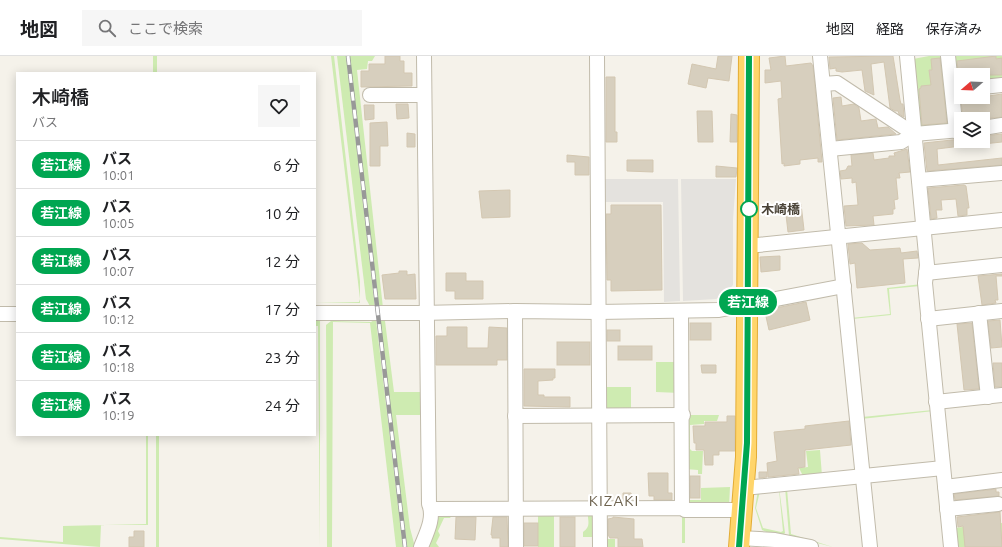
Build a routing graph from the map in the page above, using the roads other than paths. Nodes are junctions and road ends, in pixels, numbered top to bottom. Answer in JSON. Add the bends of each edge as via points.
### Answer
{"nodes":[{"id":1,"x":424,"y":56,"type":"edge"},
{"id":2,"x":597,"y":56,"type":"edge"},
{"id":3,"x":749,"y":56,"type":"edge"},
{"id":4,"x":820,"y":56,"type":"edge"},
{"id":5,"x":907,"y":56,"type":"edge"},
{"id":6,"x":948,"y":56,"type":"edge"},
{"id":7,"x":954,"y":79,"type":"edge"},
{"id":8,"x":823,"y":84,"type":"junction"},
{"id":9,"x":1002,"y":85,"type":"edge"},
{"id":10,"x":990,"y":86,"type":"edge"},
{"id":11,"x":370,"y":95,"type":"dead end"},
{"id":12,"x":424,"y":95,"type":"junction"},
{"id":13,"x":1002,"y":125,"type":"edge"},
{"id":14,"x":990,"y":127,"type":"edge"},
{"id":15,"x":954,"y":131,"type":"edge"},
{"id":16,"x":914,"y":134,"type":"junction"},
{"id":17,"x":830,"y":149,"type":"junction"},
{"id":18,"x":1002,"y":173,"type":"edge"},
{"id":19,"x":919,"y":180,"type":"junction"},
{"id":20,"x":1002,"y":220,"type":"edge"},
{"id":21,"x":923,"y":228,"type":"junction"},
{"id":22,"x":839,"y":236,"type":"junction"},
{"id":23,"x":748,"y":246,"type":"junction"},
{"id":24,"x":1002,"y":266,"type":"edge"},
{"id":25,"x":926,"y":273,"type":"junction"},
{"id":26,"x":844,"y":286,"type":"junction"},
{"id":27,"x":748,"y":305,"type":"junction"},
{"id":28,"x":1002,"y":310,"type":"edge"},
{"id":29,"x":515,"y":311,"type":"junction"},
{"id":30,"x":682,"y":311,"type":"junction"},
{"id":31,"x":428,"y":312,"type":"junction"},
{"id":32,"x":598,"y":312,"type":"junction"},
{"id":33,"x":316,"y":313,"type":"edge"},
{"id":34,"x":979,"y":313,"type":"junction"},
{"id":35,"x":0,"y":314,"type":"edge"},
{"id":36,"x":16,"y":314,"type":"edge"},
{"id":37,"x":928,"y":319,"type":"junction"},
{"id":38,"x":995,"y":396,"type":"edge"},
{"id":39,"x":936,"y":402,"type":"junction"},
{"id":40,"x":599,"y":415,"type":"junction"},
{"id":41,"x":683,"y":415,"type":"junction"},
{"id":42,"x":515,"y":416,"type":"junction"},
{"id":43,"x":943,"y":468,"type":"junction"},
{"id":44,"x":863,"y":477,"type":"junction"},
{"id":45,"x":1002,"y":480,"type":"edge"},
{"id":46,"x":945,"y":486,"type":"junction"},
{"id":47,"x":744,"y":488,"type":"junction"},
{"id":48,"x":998,"y":504,"type":"dead end"},
{"id":49,"x":599,"y":508,"type":"junction"},
{"id":50,"x":682,"y":508,"type":"junction"},
{"id":51,"x":432,"y":509,"type":"junction"},
{"id":52,"x":516,"y":509,"type":"junction"},
{"id":53,"x":947,"y":509,"type":"junction"},
{"id":54,"x":742,"y":510,"type":"junction"},
{"id":55,"x":739,"y":542,"type":"edge"},
{"id":56,"x":421,"y":547,"type":"edge"},
{"id":57,"x":516,"y":547,"type":"edge"},
{"id":58,"x":600,"y":547,"type":"edge"},
{"id":59,"x":811,"y":547,"type":"edge"},
{"id":60,"x":870,"y":547,"type":"edge"},
{"id":61,"x":951,"y":547,"type":"edge"}],
"edges":[{"from":1,"to":12,"type":"street"},
{"from":2,"to":32,"type":"street"},
{"from":3,"to":23,"type":"highway"},
{"from":4,"to":8,"type":"street"},
{"from":5,"to":16,"type":"street"},
{"from":6,"to":7,"type":"street"},
{"from":8,"to":16,"type":"street","via":[[837,83]]},
{"from":8,"to":17,"type":"street"},
{"from":9,"to":10,"type":"street"},
{"from":11,"to":12,"type":"street"},
{"from":12,"to":31,"type":"street"},
{"from":13,"to":14,"type":"street"},
{"from":15,"to":16,"type":"street"},
{"from":16,"to":17,"type":"street","via":[[901,142]]},
{"from":16,"to":19,"type":"street"},
{"from":17,"to":22,"type":"street"},
{"from":18,"to":19,"type":"street"},
{"from":19,"to":21,"type":"street"},
{"from":20,"to":21,"type":"street"},
{"from":21,"to":22,"type":"street"},
{"from":21,"to":25,"type":"street"},
{"from":22,"to":23,"type":"street"},
{"from":22,"to":26,"type":"street"},
{"from":23,"to":27,"type":"highway"},
{"from":24,"to":25,"type":"street"},
{"from":25,"to":37,"type":"street"},
{"from":26,"to":27,"type":"street"},
{"from":26,"to":44,"type":"street"},
{"from":27,"to":30,"type":"street","via":[[719,310]]},
{"from":27,"to":47,"type":"highway"},
{"from":28,"to":34,"type":"street"},
{"from":29,"to":31,"type":"street"},
{"from":29,"to":32,"type":"street"},
{"from":29,"to":42,"type":"street"},
{"from":30,"to":32,"type":"street"},
{"from":30,"to":41,"type":"street"},
{"from":31,"to":33,"type":"street"},
{"from":31,"to":51,"type":"street","via":[[429,504]]},
{"from":32,"to":40,"type":"street"},
{"from":34,"to":37,"type":"street"},
{"from":34,"to":38,"type":"street"},
{"from":35,"to":36,"type":"street"},
{"from":37,"to":39,"type":"street"},
{"from":38,"to":39,"type":"street"},
{"from":39,"to":43,"type":"street"},
{"from":40,"to":41,"type":"street"},
{"from":40,"to":42,"type":"street"},
{"from":40,"to":49,"type":"street"},
{"from":41,"to":50,"type":"street"},
{"from":42,"to":52,"type":"street"},
{"from":43,"to":44,"type":"street"},
{"from":43,"to":46,"type":"street"},
{"from":44,"to":47,"type":"street"},
{"from":44,"to":60,"type":"street"},
{"from":45,"to":46,"type":"street"},
{"from":46,"to":53,"type":"street"},
{"from":47,"to":54,"type":"highway"},
{"from":48,"to":53,"type":"street"},
{"from":49,"to":50,"type":"street"},
{"from":49,"to":52,"type":"street"},
{"from":49,"to":58,"type":"street"},
{"from":50,"to":54,"type":"street"},
{"from":51,"to":52,"type":"street"},
{"from":51,"to":56,"type":"street","via":[[431,521]]},
{"from":52,"to":57,"type":"street"},
{"from":53,"to":61,"type":"street"},
{"from":54,"to":55,"type":"highway"},
{"from":55,"to":59,"type":"street","via":[[775,540]]}]}
